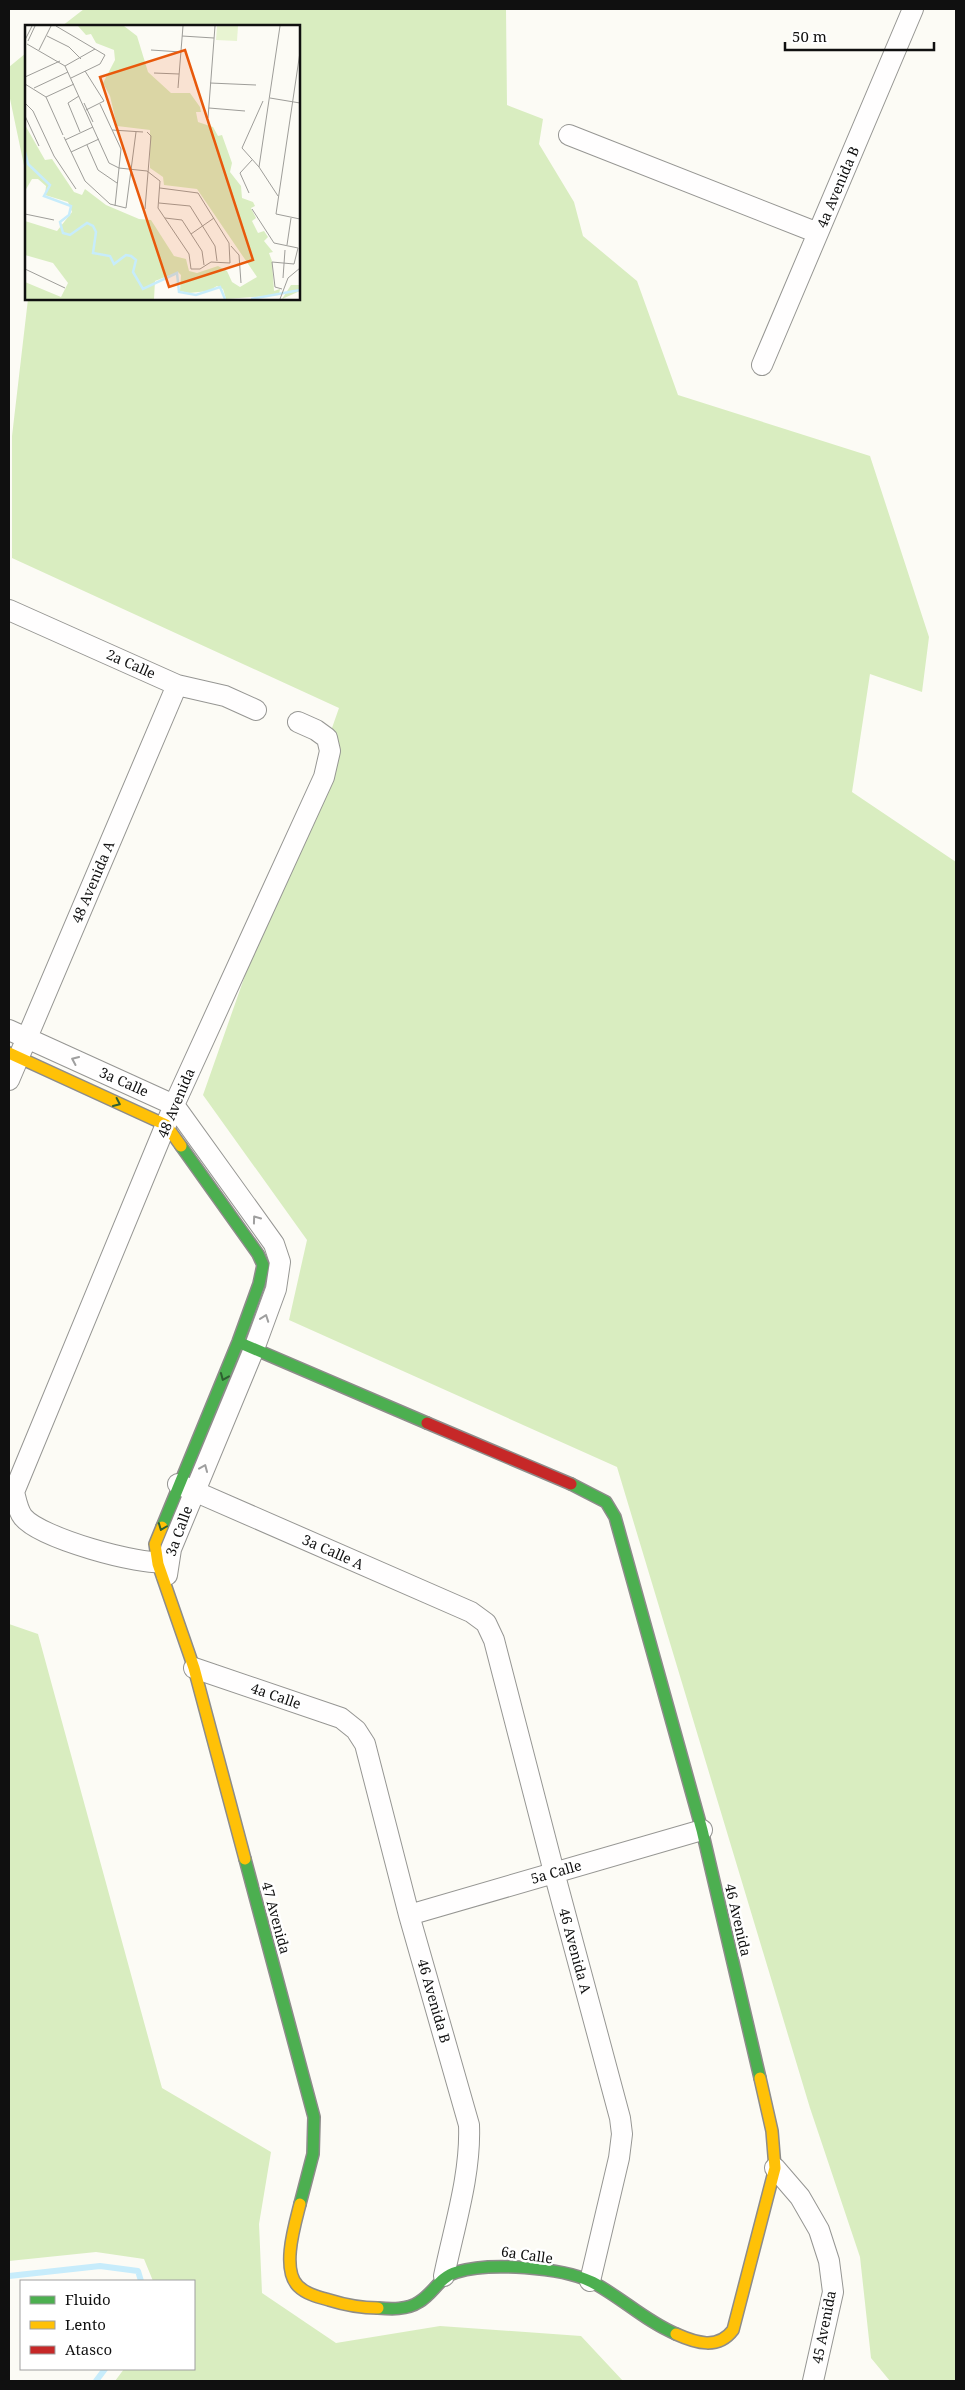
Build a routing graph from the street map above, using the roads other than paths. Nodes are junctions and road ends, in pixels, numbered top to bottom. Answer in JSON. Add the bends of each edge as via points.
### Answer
{"nodes":[{"id":1,"x":914,"y":9,"type":"edge"},
{"id":2,"x":570,"y":135,"type":"dead end"},
{"id":3,"x":818,"y":233,"type":"junction"},
{"id":4,"x":762,"y":365,"type":"dead end"},
{"id":5,"x":9,"y":610,"type":"edge"},
{"id":6,"x":177,"y":685,"type":"junction"},
{"id":7,"x":256,"y":710,"type":"dead end"},
{"id":8,"x":298,"y":722,"type":"dead end"},
{"id":9,"x":17,"y":1034,"type":"edge"},
{"id":10,"x":14,"y":1056,"type":"edge"},
{"id":11,"x":9,"y":1080,"type":"edge"},
{"id":12,"x":174,"y":1105,"type":"junction"},
{"id":13,"x":166,"y":1125,"type":"junction"},
{"id":14,"x":246,"y":1345,"type":"junction"},
{"id":15,"x":186,"y":1488,"type":"junction"},
{"id":16,"x":13,"y":1502,"type":"edge"},
{"id":17,"x":162,"y":1563,"type":"junction"},
{"id":18,"x":167,"y":1585,"type":"joint"},
{"id":19,"x":486,"y":1623,"type":"joint"},
{"id":20,"x":194,"y":1668,"type":"junction"},
{"id":21,"x":356,"y":1730,"type":"joint"},
{"id":22,"x":702,"y":1830,"type":"junction"},
{"id":23,"x":554,"y":1872,"type":"junction"},
{"id":24,"x":409,"y":1915,"type":"junction"},
{"id":25,"x":775,"y":2168,"type":"junction"},
{"id":26,"x":444,"y":2276,"type":"junction"},
{"id":27,"x":590,"y":2281,"type":"junction"},
{"id":28,"x":718,"y":2343,"type":"joint"},
{"id":29,"x":812,"y":2381,"type":"edge"}],
"edges":[{"from":1,"to":3,"type":"street","name":"4a Avenida B"},
{"from":2,"to":3,"type":"street"},
{"from":3,"to":4,"type":"street","name":"4a Avenida B"},
{"from":5,"to":6,"type":"street","name":"2a Calle"},
{"from":6,"to":7,"type":"street","name":"2a Calle","via":[[225,696]]},
{"from":6,"to":9,"type":"street","name":"48 Avenida A"},
{"from":8,"to":12,"type":"street","name":"48 Avenida","via":[[327,738],[330,751],[324,777]]},
{"from":9,"to":10,"type":"street","name":"48 Avenida A"},
{"from":12,"to":9,"type":"street","name":"3a Calle","one_way":true},
{"from":10,"to":11,"type":"street","name":"48 Avenida A"},
{"from":10,"to":13,"type":"street","name":"3a Calle","one_way":true},
{"from":12,"to":13,"type":"street","name":"48 Avenida"},
{"from":14,"to":12,"type":"street","name":"3a Calle","one_way":true,"via":[[276,1289],[280,1262],[274,1244]]},
{"from":13,"to":14,"type":"street","name":"3a Calle","via":[[263,1265]]},
{"from":13,"to":16,"type":"street","name":"48 Avenida","via":[[17,1483]]},
{"from":14,"to":15,"type":"street","name":"3a Calle"},
{"from":14,"to":22,"type":"street","name":"46 Avenida","via":[[590,1492],[606,1502],[615,1517]]},
{"from":15,"to":17,"type":"street","name":"3a Calle","via":[[170,1549]]},
{"from":15,"to":19,"type":"street","name":"3a Calle A","via":[[471,1612]]},
{"from":16,"to":17,"type":"street","via":[[23,1518],[52,1536],[109,1555]]},
{"from":17,"to":18,"type":"street","name":"3a Calle"},
{"from":18,"to":20,"type":"street","name":"47 Avenida"},
{"from":19,"to":23,"type":"street","name":"46 Avenida A","via":[[494,1640]]},
{"from":20,"to":21,"type":"street","name":"4a Calle","via":[[341,1718]]},
{"from":20,"to":26,"type":"street","name":"47 Avenida","via":[[314,2116],[316,2135],[290,2263],[298,2286],[325,2299],[387,2310],[416,2304],[428,2296]]},
{"from":21,"to":24,"type":"street","name":"46 Avenida B","via":[[365,1744]]},
{"from":22,"to":23,"type":"street","name":"5a Calle"},
{"from":22,"to":25,"type":"street","name":"46 Avenida","via":[[772,2131]]},
{"from":23,"to":24,"type":"street","name":"5a Calle"},
{"from":23,"to":27,"type":"street","name":"46 Avenida A","via":[[622,2134]]},
{"from":24,"to":26,"type":"street","name":"46 Avenida B","via":[[469,2125],[467,2164]]},
{"from":25,"to":28,"type":"street","name":"46 Avenida","via":[[733,2330]]},
{"from":25,"to":29,"type":"street","name":"45 Avenida","via":[[800,2197],[819,2230],[830,2261],[833,2292]]},
{"from":26,"to":27,"type":"street","name":"6a Calle","via":[[496,2265],[518,2266]]},
{"from":27,"to":28,"type":"street","name":"6a Calle","via":[[676,2335],[693,2341]]}]}
